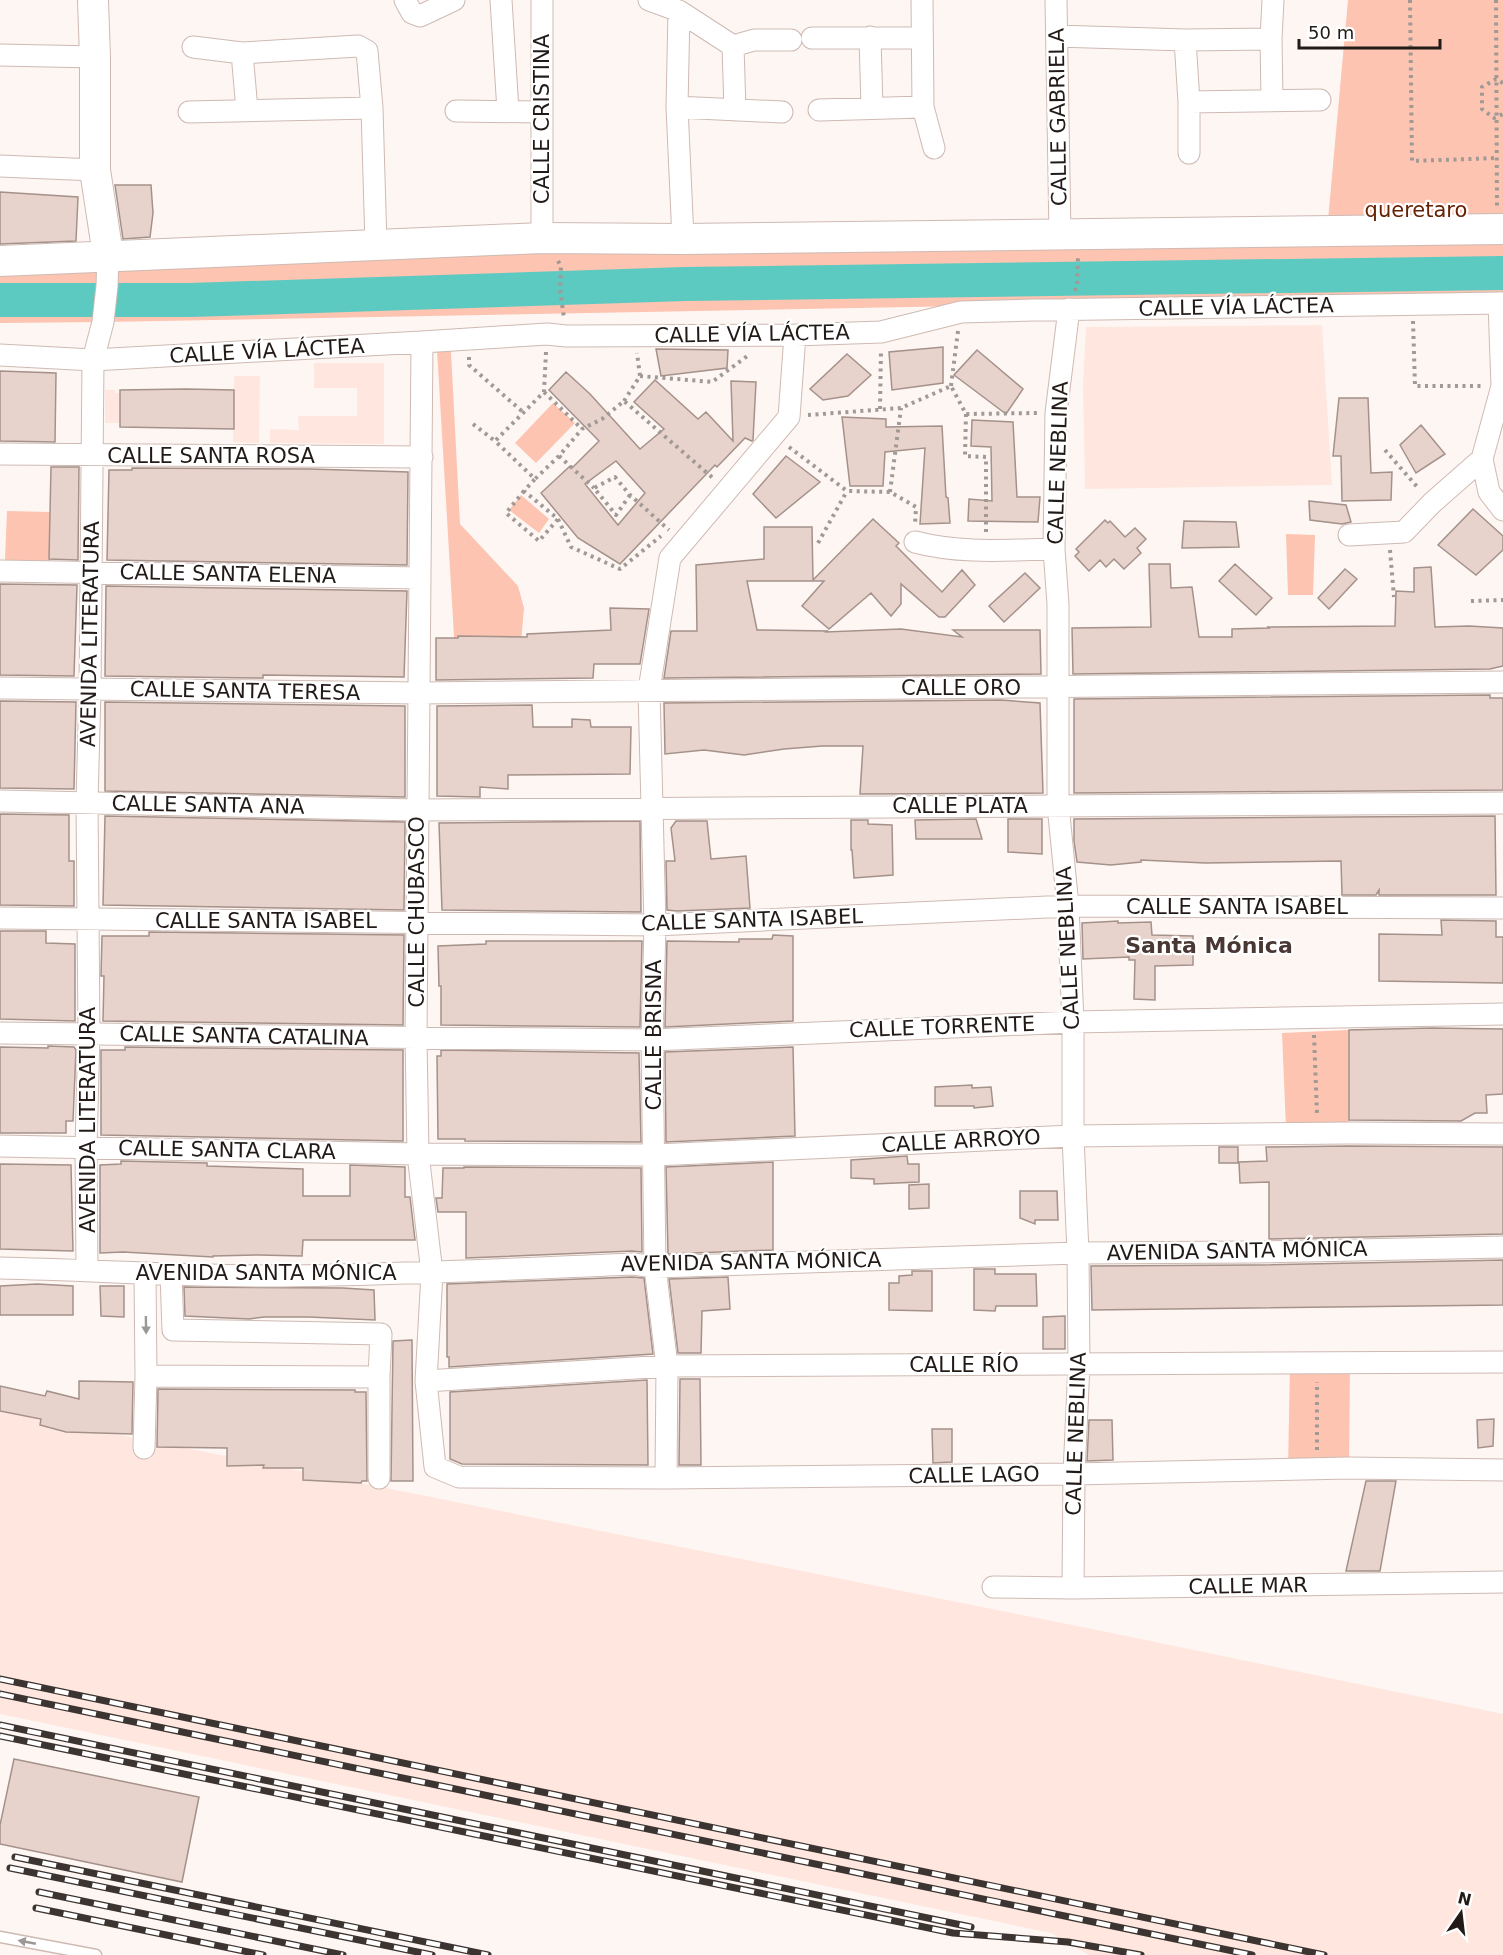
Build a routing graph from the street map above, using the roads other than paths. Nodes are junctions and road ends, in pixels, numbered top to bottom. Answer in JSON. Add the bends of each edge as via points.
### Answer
{"nodes":[{"id":1,"x":93,"y":0,"type":"edge"},
{"id":2,"x":405,"y":0,"type":"edge"},
{"id":3,"x":454,"y":0,"type":"edge"},
{"id":4,"x":501,"y":0,"type":"edge"},
{"id":5,"x":542,"y":0,"type":"edge"},
{"id":6,"x":650,"y":0,"type":"edge"},
{"id":7,"x":921,"y":0,"type":"edge"},
{"id":8,"x":1056,"y":0,"type":"edge"},
{"id":9,"x":1273,"y":0,"type":"edge"},
{"id":10,"x":679,"y":11,"type":"junction"},
{"id":11,"x":1057,"y":36,"type":"junction"},
{"id":12,"x":870,"y":37,"type":"junction"},
{"id":13,"x":812,"y":38,"type":"dead end"},
{"id":14,"x":922,"y":38,"type":"junction"},
{"id":15,"x":1271,"y":39,"type":"junction"},
{"id":16,"x":791,"y":40,"type":"dead end"},
{"id":17,"x":1185,"y":40,"type":"junction"},
{"id":18,"x":733,"y":46,"type":"junction"},
{"id":19,"x":193,"y":47,"type":"dead end"},
{"id":20,"x":242,"y":53,"type":"junction"},
{"id":21,"x":0,"y":55,"type":"edge"},
{"id":22,"x":95,"y":57,"type":"junction"},
{"id":23,"x":1272,"y":100,"type":"junction"},
{"id":24,"x":1320,"y":100,"type":"dead end"},
{"id":25,"x":1189,"y":102,"type":"junction"},
{"id":26,"x":677,"y":107,"type":"junction"},
{"id":27,"x":923,"y":107,"type":"junction"},
{"id":28,"x":372,"y":108,"type":"junction"},
{"id":29,"x":872,"y":108,"type":"junction"},
{"id":30,"x":247,"y":110,"type":"junction"},
{"id":31,"x":735,"y":110,"type":"junction"},
{"id":32,"x":819,"y":110,"type":"dead end"},
{"id":33,"x":456,"y":111,"type":"dead end"},
{"id":34,"x":508,"y":111,"type":"junction"},
{"id":35,"x":189,"y":112,"type":"dead end"},
{"id":36,"x":541,"y":112,"type":"junction"},
{"id":37,"x":782,"y":112,"type":"dead end"},
{"id":38,"x":934,"y":148,"type":"dead end"},
{"id":39,"x":1190,"y":153,"type":"dead end"},
{"id":40,"x":0,"y":166,"type":"edge"},
{"id":41,"x":94,"y":170,"type":"junction"},
{"id":42,"x":1500,"y":229,"type":"edge"},
{"id":43,"x":1060,"y":235,"type":"junction"},
{"id":44,"x":542,"y":238,"type":"junction"},
{"id":45,"x":683,"y":239,"type":"junction"},
{"id":46,"x":376,"y":244,"type":"junction"},
{"id":47,"x":108,"y":255,"type":"junction"},
{"id":48,"x":0,"y":261,"type":"edge"},
{"id":49,"x":1501,"y":303,"type":"edge"},
{"id":50,"x":1069,"y":309,"type":"junction"},
{"id":51,"x":795,"y":335,"type":"junction"},
{"id":52,"x":422,"y":342,"type":"junction"},
{"id":53,"x":0,"y":355,"type":"edge"},
{"id":54,"x":93,"y":360,"type":"junction"},
{"id":55,"x":1502,"y":386,"type":"edge"},
{"id":56,"x":0,"y":454,"type":"edge"},
{"id":57,"x":92,"y":455,"type":"junction"},
{"id":58,"x":422,"y":457,"type":"junction"},
{"id":59,"x":1482,"y":459,"type":"junction"},
{"id":60,"x":1503,"y":510,"type":"edge"},
{"id":61,"x":1349,"y":535,"type":"dead end"},
{"id":62,"x":915,"y":542,"type":"road end"},
{"id":63,"x":1054,"y":549,"type":"junction"},
{"id":64,"x":0,"y":571,"type":"edge"},
{"id":65,"x":91,"y":572,"type":"junction"},
{"id":66,"x":420,"y":578,"type":"junction"},
{"id":67,"x":1503,"y":682,"type":"edge"},
{"id":68,"x":1058,"y":687,"type":"junction"},
{"id":69,"x":0,"y":688,"type":"edge"},
{"id":70,"x":90,"y":690,"type":"junction"},
{"id":71,"x":650,"y":690,"type":"junction"},
{"id":72,"x":419,"y":693,"type":"junction"},
{"id":73,"x":0,"y":801,"type":"edge"},
{"id":74,"x":87,"y":802,"type":"junction"},
{"id":75,"x":1503,"y":803,"type":"edge"},
{"id":76,"x":1058,"y":805,"type":"junction"},
{"id":77,"x":653,"y":808,"type":"junction"},
{"id":78,"x":417,"y":810,"type":"junction"},
{"id":79,"x":1068,"y":906,"type":"junction"},
{"id":80,"x":1503,"y":908,"type":"edge"},
{"id":81,"x":0,"y":918,"type":"edge"},
{"id":82,"x":88,"y":920,"type":"junction"},
{"id":83,"x":417,"y":921,"type":"junction"},
{"id":84,"x":654,"y":925,"type":"junction"},
{"id":85,"x":1503,"y":1014,"type":"edge"},
{"id":86,"x":1072,"y":1022,"type":"junction"},
{"id":87,"x":0,"y":1033,"type":"edge"},
{"id":88,"x":89,"y":1034,"type":"junction"},
{"id":89,"x":416,"y":1038,"type":"junction"},
{"id":90,"x":652,"y":1040,"type":"junction"},
{"id":91,"x":1503,"y":1134,"type":"edge"},
{"id":92,"x":1073,"y":1136,"type":"junction"},
{"id":93,"x":0,"y":1146,"type":"edge"},
{"id":94,"x":86,"y":1147,"type":"junction"},
{"id":95,"x":418,"y":1154,"type":"junction"},
{"id":96,"x":655,"y":1155,"type":"junction"},
{"id":97,"x":1503,"y":1247,"type":"edge"},
{"id":98,"x":1078,"y":1253,"type":"junction"},
{"id":99,"x":655,"y":1267,"type":"junction"},
{"id":100,"x":0,"y":1268,"type":"edge"},
{"id":101,"x":87,"y":1270,"type":"junction"},
{"id":102,"x":432,"y":1273,"type":"junction"},
{"id":103,"x":145,"y":1274,"type":"junction"},
{"id":104,"x":171,"y":1274,"type":"junction"},
{"id":105,"x":1503,"y":1362,"type":"edge"},
{"id":106,"x":1079,"y":1364,"type":"junction"},
{"id":107,"x":667,"y":1366,"type":"junction"},
{"id":108,"x":146,"y":1376,"type":"junction"},
{"id":109,"x":379,"y":1377,"type":"junction"},
{"id":110,"x":426,"y":1381,"type":"junction"},
{"id":111,"x":144,"y":1449,"type":"dead end"},
{"id":112,"x":1503,"y":1470,"type":"edge"},
{"id":113,"x":446,"y":1473,"type":"joint"},
{"id":114,"x":1074,"y":1474,"type":"junction"},
{"id":115,"x":379,"y":1478,"type":"dead end"},
{"id":116,"x":666,"y":1478,"type":"junction"},
{"id":117,"x":1503,"y":1582,"type":"edge"},
{"id":118,"x":993,"y":1587,"type":"dead end"},
{"id":119,"x":1073,"y":1588,"type":"junction"},
{"id":120,"x":0,"y":1937,"type":"edge"},
{"id":121,"x":96,"y":1955,"type":"edge"}],
"edges":[{"from":1,"to":22,"type":"street","name":"AVENIDA LITERATURA"},
{"from":2,"to":3,"type":"street","via":[[412,13],[420,16]]},
{"from":4,"to":34,"type":"street"},
{"from":5,"to":36,"type":"street","name":"CALLE CRISTINA"},
{"from":6,"to":10,"type":"street"},
{"from":7,"to":14,"type":"street"},
{"from":8,"to":11,"type":"street","name":"CALLE GABRIELA"},
{"from":9,"to":15,"type":"street"},
{"from":10,"to":18,"type":"street"},
{"from":10,"to":26,"type":"street"},
{"from":11,"to":17,"type":"street"},
{"from":11,"to":43,"type":"street","name":"CALLE GABRIELA"},
{"from":12,"to":13,"type":"street"},
{"from":12,"to":14,"type":"street"},
{"from":12,"to":29,"type":"street"},
{"from":14,"to":27,"type":"street"},
{"from":15,"to":17,"type":"street"},
{"from":15,"to":23,"type":"street"},
{"from":16,"to":18,"type":"street","via":[[754,40]]},
{"from":17,"to":25,"type":"street"},
{"from":18,"to":31,"type":"street"},
{"from":19,"to":20,"type":"street"},
{"from":20,"to":28,"type":"street","via":[[363,48],[367,51]]},
{"from":20,"to":30,"type":"street"},
{"from":21,"to":22,"type":"street"},
{"from":22,"to":41,"type":"street","name":"AVENIDA LITERATURA"},
{"from":23,"to":24,"type":"street"},
{"from":23,"to":25,"type":"street"},
{"from":25,"to":39,"type":"street"},
{"from":26,"to":31,"type":"street"},
{"from":26,"to":45,"type":"street"},
{"from":27,"to":29,"type":"street"},
{"from":27,"to":38,"type":"street"},
{"from":28,"to":30,"type":"street"},
{"from":28,"to":46,"type":"street"},
{"from":29,"to":32,"type":"street"},
{"from":30,"to":35,"type":"street"},
{"from":31,"to":37,"type":"street"},
{"from":33,"to":34,"type":"street"},
{"from":34,"to":36,"type":"street"},
{"from":36,"to":44,"type":"street","name":"CALLE CRISTINA"},
{"from":40,"to":41,"type":"street"},
{"from":41,"to":47,"type":"street","name":"AVENIDA LITERATURA"},
{"from":42,"to":43,"type":"street"},
{"from":43,"to":45,"type":"street"},
{"from":44,"to":45,"type":"street"},
{"from":44,"to":46,"type":"street"},
{"from":46,"to":47,"type":"street"},
{"from":47,"to":48,"type":"street"},
{"from":47,"to":54,"type":"street","name":"AVENIDA LITERATURA","via":[[104,313]]},
{"from":49,"to":50,"type":"street","name":"CALLE VÍA LÁCTEA"},
{"from":49,"to":55,"type":"street"},
{"from":50,"to":51,"type":"street","name":"CALLE VÍA LÁCTEA","via":[[961,312],[880,332]]},
{"from":50,"to":63,"type":"street","name":"CALLE NEBLINA","via":[[1056,413]]},
{"from":51,"to":52,"type":"street","name":"CALLE VÍA LÁCTEA","via":[[556,335]]},
{"from":51,"to":71,"type":"street","name":"CALLE BRISNA","via":[[789,417],[727,491],[674,543]]},
{"from":52,"to":54,"type":"street","name":"CALLE VÍA LÁCTEA"},
{"from":52,"to":58,"type":"street","name":"CALLE CHUBASCO"},
{"from":53,"to":54,"type":"street","name":"CALLE VÍA LÁCTEA"},
{"from":54,"to":57,"type":"street","name":"AVENIDA LITERATURA"},
{"from":55,"to":59,"type":"street"},
{"from":56,"to":57,"type":"street","name":"CALLE SANTA ROSA"},
{"from":57,"to":58,"type":"street","name":"CALLE SANTA ROSA"},
{"from":57,"to":65,"type":"street","name":"AVENIDA LITERATURA"},
{"from":58,"to":66,"type":"street","name":"CALLE CHUBASCO"},
{"from":59,"to":60,"type":"street","via":[[1489,492]]},
{"from":59,"to":61,"type":"street","via":[[1404,532]]},
{"from":62,"to":63,"type":"street","via":[[941,549]]},
{"from":63,"to":68,"type":"street","name":"CALLE NEBLINA"},
{"from":64,"to":65,"type":"street","name":"CALLE SANTA ELENA"},
{"from":65,"to":66,"type":"street","name":"CALLE SANTA ELENA"},
{"from":65,"to":70,"type":"street","name":"AVENIDA LITERATURA"},
{"from":66,"to":72,"type":"street","name":"CALLE CHUBASCO"},
{"from":67,"to":68,"type":"street","name":"CALLE ORO"},
{"from":68,"to":71,"type":"street","name":"CALLE ORO"},
{"from":68,"to":76,"type":"street","name":"CALLE NEBLINA"},
{"from":69,"to":70,"type":"street","name":"CALLE SANTA TERESA"},
{"from":70,"to":72,"type":"street","name":"CALLE SANTA TERESA"},
{"from":70,"to":74,"type":"street","name":"AVENIDA LITERATURA"},
{"from":71,"to":72,"type":"street","name":"CALLE ORO"},
{"from":71,"to":77,"type":"street","name":"CALLE BRISNA"},
{"from":72,"to":78,"type":"street","name":"CALLE CHUBASCO"},
{"from":73,"to":74,"type":"street","name":"CALLE SANTA ANA"},
{"from":74,"to":78,"type":"street","name":"CALLE SANTA ANA"},
{"from":74,"to":82,"type":"street","name":"AVENIDA LITERATURA"},
{"from":75,"to":76,"type":"street","name":"CALLE PLATA"},
{"from":76,"to":77,"type":"street","name":"CALLE PLATA"},
{"from":76,"to":79,"type":"street","name":"CALLE NEBLINA"},
{"from":77,"to":78,"type":"street","name":"CALLE PLATA"},
{"from":77,"to":84,"type":"street","name":"CALLE BRISNA"},
{"from":78,"to":83,"type":"street","name":"CALLE CHUBASCO"},
{"from":79,"to":80,"type":"street","name":"CALLE SANTA ISABEL"},
{"from":79,"to":84,"type":"street","name":"CALLE SANTA ISABEL"},
{"from":79,"to":86,"type":"street","name":"CALLE NEBLINA"},
{"from":81,"to":82,"type":"street","name":"CALLE SANTA ISABEL"},
{"from":82,"to":83,"type":"street","name":"CALLE SANTA ISABEL"},
{"from":82,"to":88,"type":"street","name":"AVENIDA LITERATURA"},
{"from":83,"to":84,"type":"street","name":"CALLE SANTA ISABEL"},
{"from":83,"to":89,"type":"street","name":"CALLE CHUBASCO"},
{"from":84,"to":90,"type":"street","name":"CALLE BRISNA"},
{"from":85,"to":86,"type":"street","name":"CALLE TORRENTE"},
{"from":86,"to":90,"type":"street","name":"CALLE TORRENTE"},
{"from":86,"to":92,"type":"street","name":"CALLE NEBLINA"},
{"from":87,"to":88,"type":"street","name":"CALLE SANTA CATALINA"},
{"from":88,"to":89,"type":"street","name":"CALLE SANTA CATALINA"},
{"from":88,"to":94,"type":"street","name":"AVENIDA LITERATURA"},
{"from":89,"to":90,"type":"street","name":"CALLE TORRENTE"},
{"from":89,"to":95,"type":"street","name":"CALLE CHUBASCO"},
{"from":90,"to":96,"type":"street","name":"CALLE BRISNA"},
{"from":91,"to":92,"type":"street","name":"CALLE ARROYO"},
{"from":92,"to":96,"type":"street","name":"CALLE ARROYO"},
{"from":92,"to":98,"type":"street","name":"CALLE NEBLINA"},
{"from":93,"to":94,"type":"street","name":"CALLE SANTA CLARA"},
{"from":94,"to":95,"type":"street","name":"CALLE SANTA CLARA"},
{"from":94,"to":101,"type":"street","name":"AVENIDA LITERATURA"},
{"from":95,"to":96,"type":"street","name":"CALLE ARROYO"},
{"from":95,"to":102,"type":"street","name":"CALLE CHUBASCO"},
{"from":96,"to":99,"type":"street","name":"CALLE BRISNA"},
{"from":97,"to":98,"type":"street","name":"AVENIDA SANTA MÓNICA"},
{"from":98,"to":99,"type":"street","name":"AVENIDA SANTA MÓNICA"},
{"from":98,"to":106,"type":"street","name":"CALLE NEBLINA"},
{"from":99,"to":102,"type":"street","name":"AVENIDA SANTA MÓNICA","via":[[633,1264]]},
{"from":99,"to":107,"type":"street","name":"CALLE BRISNA"},
{"from":100,"to":101,"type":"street","name":"AVENIDA SANTA MÓNICA"},
{"from":101,"to":103,"type":"street","name":"AVENIDA SANTA MÓNICA"},
{"from":102,"to":104,"type":"street","name":"AVENIDA SANTA MÓNICA"},
{"from":102,"to":110,"type":"street","name":"CALLE CHUBASCO"},
{"from":103,"to":104,"type":"street","name":"AVENIDA SANTA MÓNICA"},
{"from":103,"to":108,"type":"street","one_way":true},
{"from":104,"to":109,"type":"street","via":[[173,1330],[381,1334]]},
{"from":105,"to":106,"type":"street","name":"CALLE RÍO"},
{"from":106,"to":107,"type":"street","name":"CALLE RÍO"},
{"from":106,"to":114,"type":"street","name":"CALLE NEBLINA"},
{"from":107,"to":110,"type":"street","name":"CALLE RÍO"},
{"from":107,"to":116,"type":"street","name":"CALLE BRISNA"},
{"from":108,"to":109,"type":"street"},
{"from":108,"to":111,"type":"street"},
{"from":109,"to":115,"type":"street"},
{"from":110,"to":113,"type":"street","name":"CALLE CHUBASCO","via":[[435,1467]]},
{"from":112,"to":114,"type":"street","name":"CALLE LAGO","via":[[1317,1468]]},
{"from":113,"to":116,"type":"street","name":"CALLE LAGO","via":[[459,1477]]},
{"from":114,"to":116,"type":"street","name":"CALLE LAGO"},
{"from":114,"to":119,"type":"street","name":"CALLE NEBLINA"},
{"from":117,"to":119,"type":"street","name":"CALLE MAR"},
{"from":118,"to":119,"type":"street","name":"CALLE MAR"},
{"from":121,"to":120,"type":"lane","one_way":true}]}
